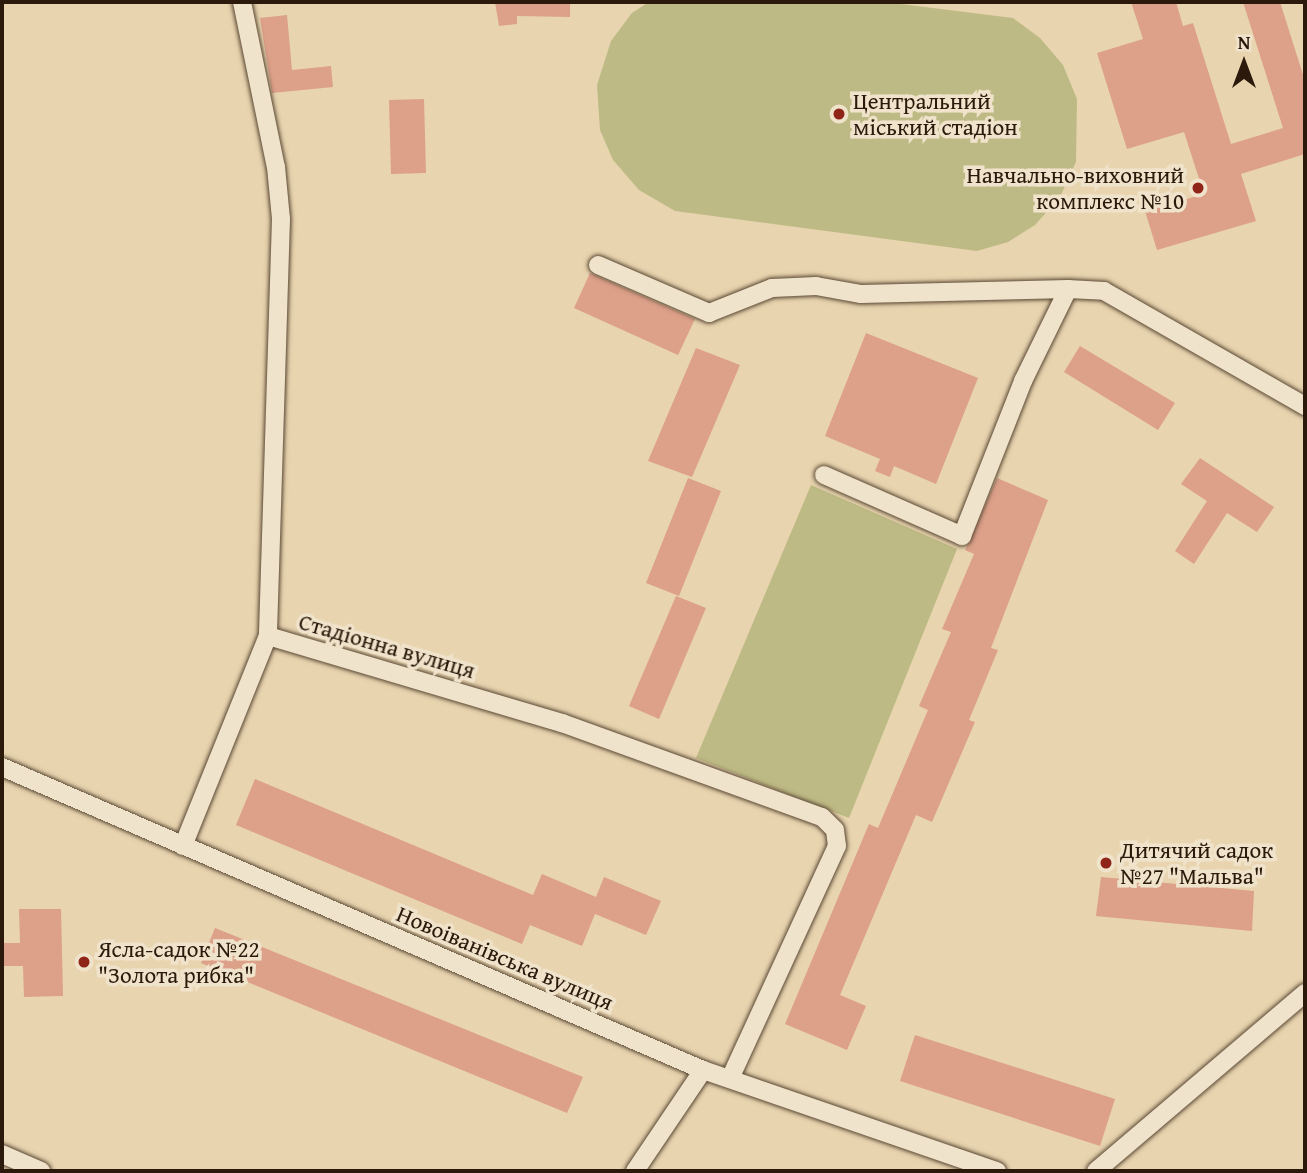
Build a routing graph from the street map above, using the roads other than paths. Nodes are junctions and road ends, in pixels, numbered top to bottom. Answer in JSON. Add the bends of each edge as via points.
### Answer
{"nodes":[{"id":1,"x":242,"y":2,"type":"edge"},
{"id":2,"x":597,"y":265,"type":"dead end"},
{"id":3,"x":1068,"y":289,"type":"junction"},
{"id":4,"x":1305,"y":406,"type":"edge"},
{"id":5,"x":824,"y":475,"type":"dead end"},
{"id":6,"x":268,"y":636,"type":"junction"},
{"id":7,"x":2,"y":767,"type":"edge"},
{"id":8,"x":183,"y":846,"type":"junction"},
{"id":9,"x":1305,"y":993,"type":"edge"},
{"id":10,"x":703,"y":1070,"type":"junction"},
{"id":11,"x":730,"y":1079,"type":"junction"},
{"id":12,"x":2,"y":1154,"type":"edge"},
{"id":13,"x":41,"y":1171,"type":"edge"},
{"id":14,"x":635,"y":1171,"type":"edge"},
{"id":15,"x":997,"y":1171,"type":"edge"},
{"id":16,"x":1097,"y":1171,"type":"edge"}],
"edges":[{"from":1,"to":6,"type":"street","name":"Стадіонна вулиця","via":[[276,167],[281,219]]},
{"from":2,"to":3,"type":"street","via":[[709,313],[772,288],[816,286],[861,294]]},
{"from":3,"to":4,"type":"street","via":[[1104,291]]},
{"from":3,"to":5,"type":"street","via":[[1023,381],[962,536]]},
{"from":6,"to":8,"type":"street"},
{"from":6,"to":11,"type":"street","name":"Стадіонна вулиця","via":[[562,723],[822,817],[835,830],[836,846]]},
{"from":7,"to":8,"type":"street","name":"Новоіванівська вулиця"},
{"from":8,"to":10,"type":"street","name":"Новоіванівська вулиця"},
{"from":9,"to":16,"type":"street"},
{"from":10,"to":11,"type":"street","name":"Новоіванівська вулиця"},
{"from":10,"to":14,"type":"street"},
{"from":11,"to":15,"type":"street","name":"Новоіванівська вулиця"},
{"from":12,"to":13,"type":"street"}]}
